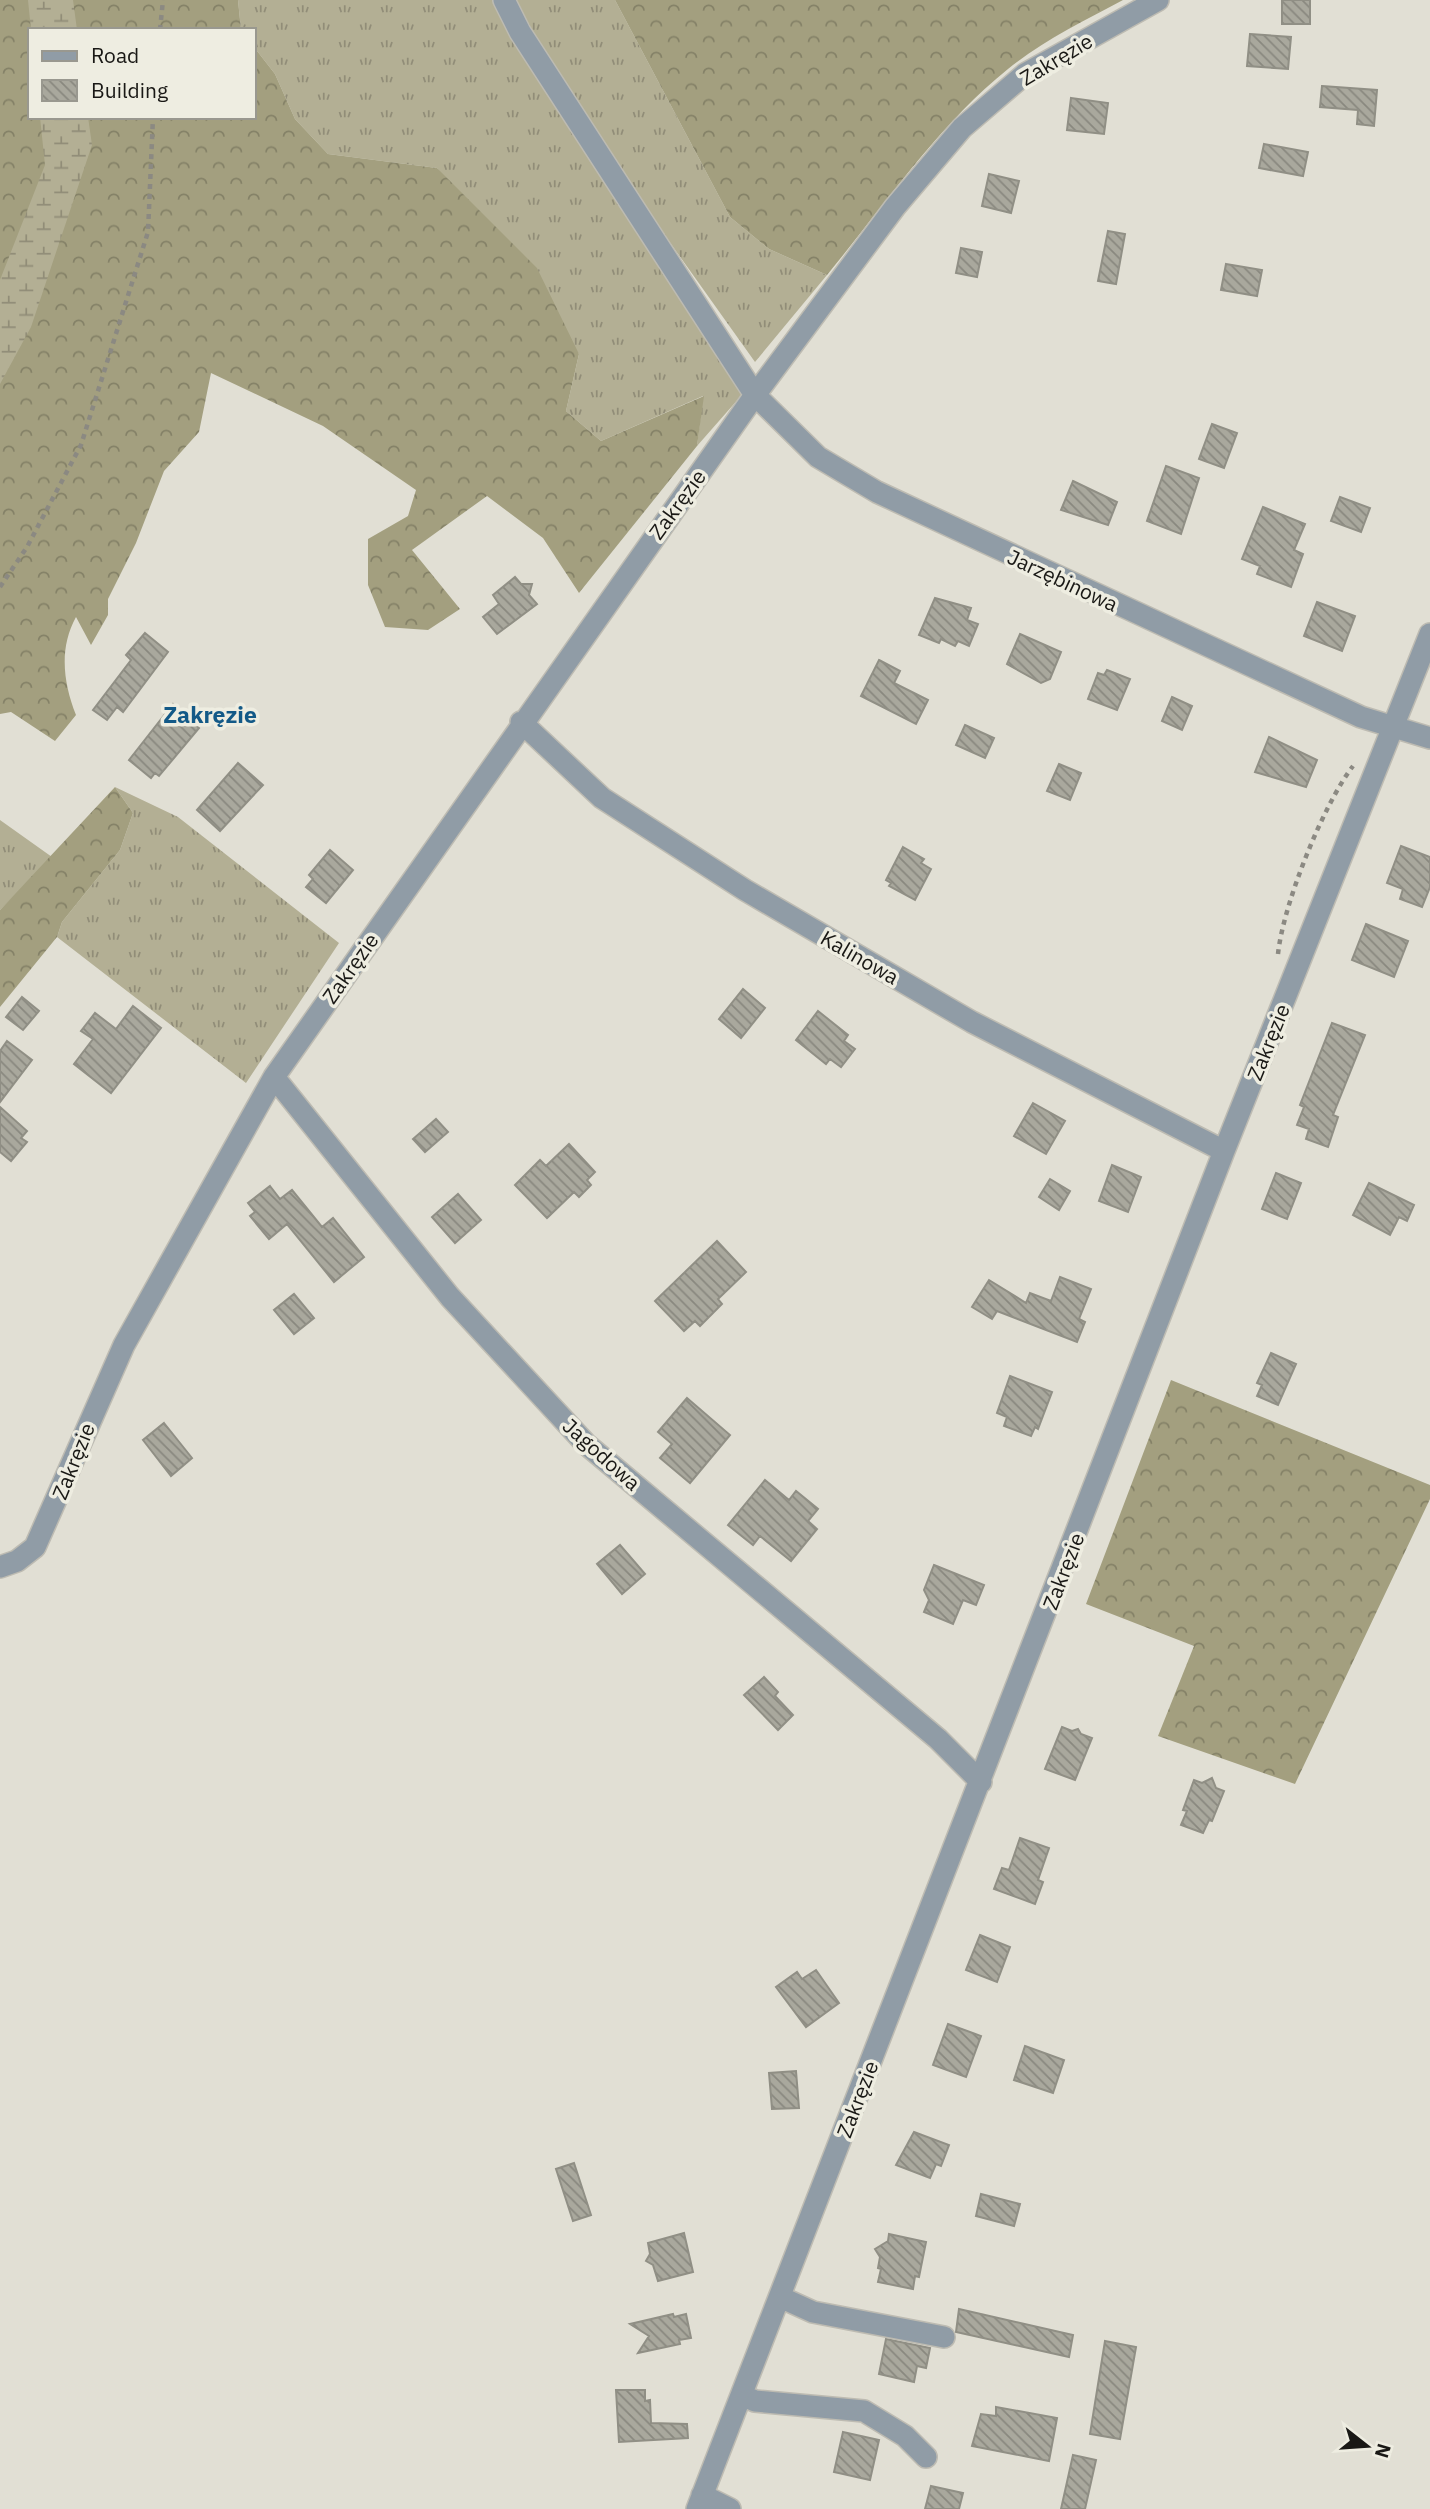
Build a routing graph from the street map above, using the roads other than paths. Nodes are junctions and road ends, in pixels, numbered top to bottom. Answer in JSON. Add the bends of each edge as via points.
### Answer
{"nodes":[{"id":1,"x":504,"y":0,"type":"edge"},
{"id":2,"x":1158,"y":0,"type":"edge"},
{"id":3,"x":755,"y":395,"type":"junction"},
{"id":4,"x":1430,"y":634,"type":"edge"},
{"id":5,"x":521,"y":722,"type":"junction"},
{"id":6,"x":1394,"y":727,"type":"junction"},
{"id":7,"x":1430,"y":738,"type":"edge"},
{"id":8,"x":274,"y":1077,"type":"junction"},
{"id":9,"x":1224,"y":1151,"type":"junction"},
{"id":10,"x":0,"y":1567,"type":"edge"},
{"id":11,"x":981,"y":1782,"type":"junction"},
{"id":12,"x":780,"y":2297,"type":"junction"},
{"id":13,"x":944,"y":2337,"type":"dead end"},
{"id":14,"x":742,"y":2395,"type":"junction"},
{"id":15,"x":926,"y":2456,"type":"dead end"},
{"id":16,"x":700,"y":2502,"type":"edge"},
{"id":17,"x":730,"y":2509,"type":"edge"}],
"edges":[{"from":1,"to":3,"type":"street","via":[[520,32]]},
{"from":2,"to":3,"type":"street","name":"Zakręzie","via":[[1026,74],[962,128],[895,207]]},
{"from":3,"to":5,"type":"street","name":"Zakręzie"},
{"from":3,"to":6,"type":"street","name":"Jarzębinowa","via":[[818,457],[877,492],[1361,717]]},
{"from":4,"to":6,"type":"street","name":"Zakręzie"},
{"from":5,"to":8,"type":"street","name":"Zakręzie"},
{"from":5,"to":9,"type":"street","name":"Kalinowa","via":[[602,797],[745,890],[972,1022]]},
{"from":6,"to":7,"type":"street","name":"Jarzębinowa"},
{"from":6,"to":9,"type":"street","name":"Zakręzie"},
{"from":8,"to":10,"type":"street","name":"Zakręzie","via":[[124,1345],[35,1547]]},
{"from":8,"to":11,"type":"street","name":"Jagodowa","via":[[450,1297],[586,1444],[938,1739]]},
{"from":9,"to":11,"type":"street","name":"Zakręzie"},
{"from":11,"to":12,"type":"street","name":"Zakręzie"},
{"from":12,"to":13,"type":"street","via":[[813,2312]]},
{"from":12,"to":14,"type":"street","name":"Zakręzie"},
{"from":14,"to":15,"type":"street","via":[[864,2411],[905,2436]]},
{"from":14,"to":16,"type":"street","name":"Zakręzie"},
{"from":16,"to":17,"type":"street"}]}
